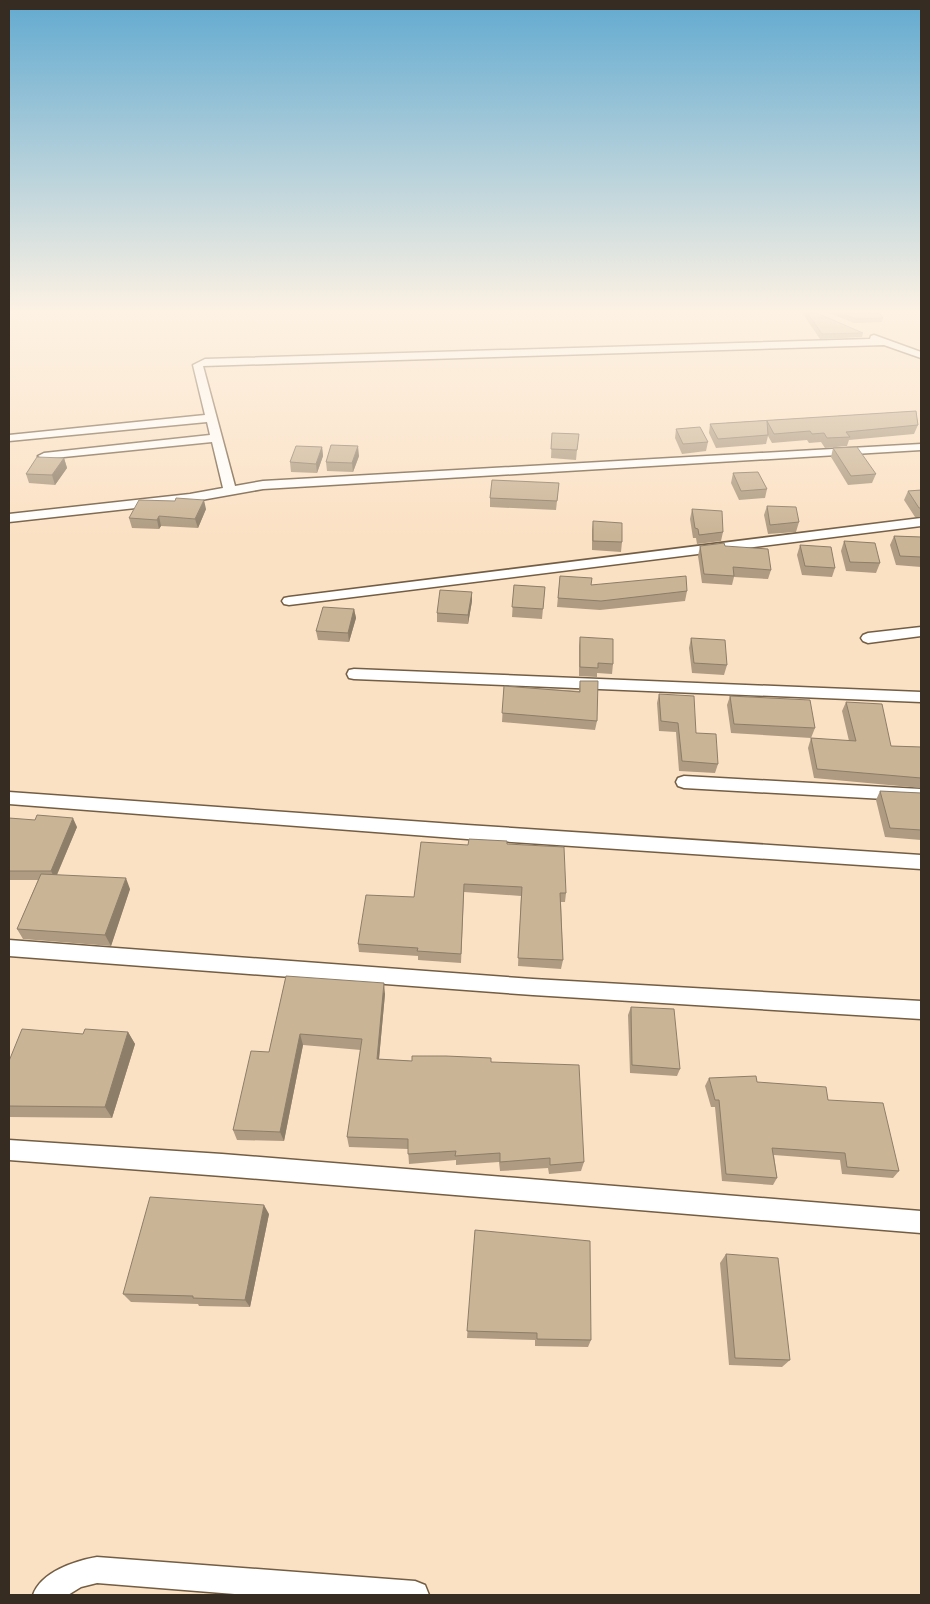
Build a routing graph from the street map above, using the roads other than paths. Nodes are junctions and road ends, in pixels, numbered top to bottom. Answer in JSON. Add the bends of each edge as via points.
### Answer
{"nodes":[{"id":1,"x":204,"y":386,"type":"edge"},
{"id":2,"x":213,"y":418,"type":"junction"},
{"id":3,"x":9,"y":438,"type":"edge"},
{"id":4,"x":216,"y":438,"type":"junction"},
{"id":5,"x":921,"y":447,"type":"edge"},
{"id":6,"x":44,"y":456,"type":"edge"},
{"id":7,"x":230,"y":491,"type":"junction"},
{"id":8,"x":9,"y":518,"type":"edge"},
{"id":9,"x":921,"y":522,"type":"edge"},
{"id":10,"x":289,"y":601,"type":"dead end"},
{"id":11,"x":921,"y":631,"type":"edge"},
{"id":12,"x":868,"y":638,"type":"dead end"},
{"id":13,"x":354,"y":674,"type":"dead end"},
{"id":14,"x":921,"y":697,"type":"edge"},
{"id":15,"x":684,"y":782,"type":"dead end"},
{"id":16,"x":921,"y":795,"type":"edge"},
{"id":17,"x":9,"y":798,"type":"edge"},
{"id":18,"x":921,"y":862,"type":"edge"},
{"id":19,"x":9,"y":948,"type":"edge"},
{"id":20,"x":921,"y":1010,"type":"edge"},
{"id":21,"x":9,"y":1150,"type":"edge"},
{"id":22,"x":921,"y":1222,"type":"edge"},
{"id":23,"x":46,"y":1595,"type":"edge"},
{"id":24,"x":415,"y":1595,"type":"edge"}],
"edges":[{"from":1,"to":2,"type":"street"},
{"from":2,"to":3,"type":"street"},
{"from":2,"to":4,"type":"street"},
{"from":4,"to":6,"type":"street"},
{"from":4,"to":7,"type":"street"},
{"from":5,"to":7,"type":"street","via":[[299,482]]},
{"from":7,"to":8,"type":"street"},
{"from":9,"to":10,"type":"street"},
{"from":11,"to":12,"type":"street"},
{"from":13,"to":14,"type":"street"},
{"from":15,"to":16,"type":"street"},
{"from":17,"to":18,"type":"street"},
{"from":19,"to":20,"type":"street","via":[[533,987]]},
{"from":21,"to":22,"type":"street"},
{"from":23,"to":24,"type":"street","via":[[78,1573],[97,1570]]}]}
